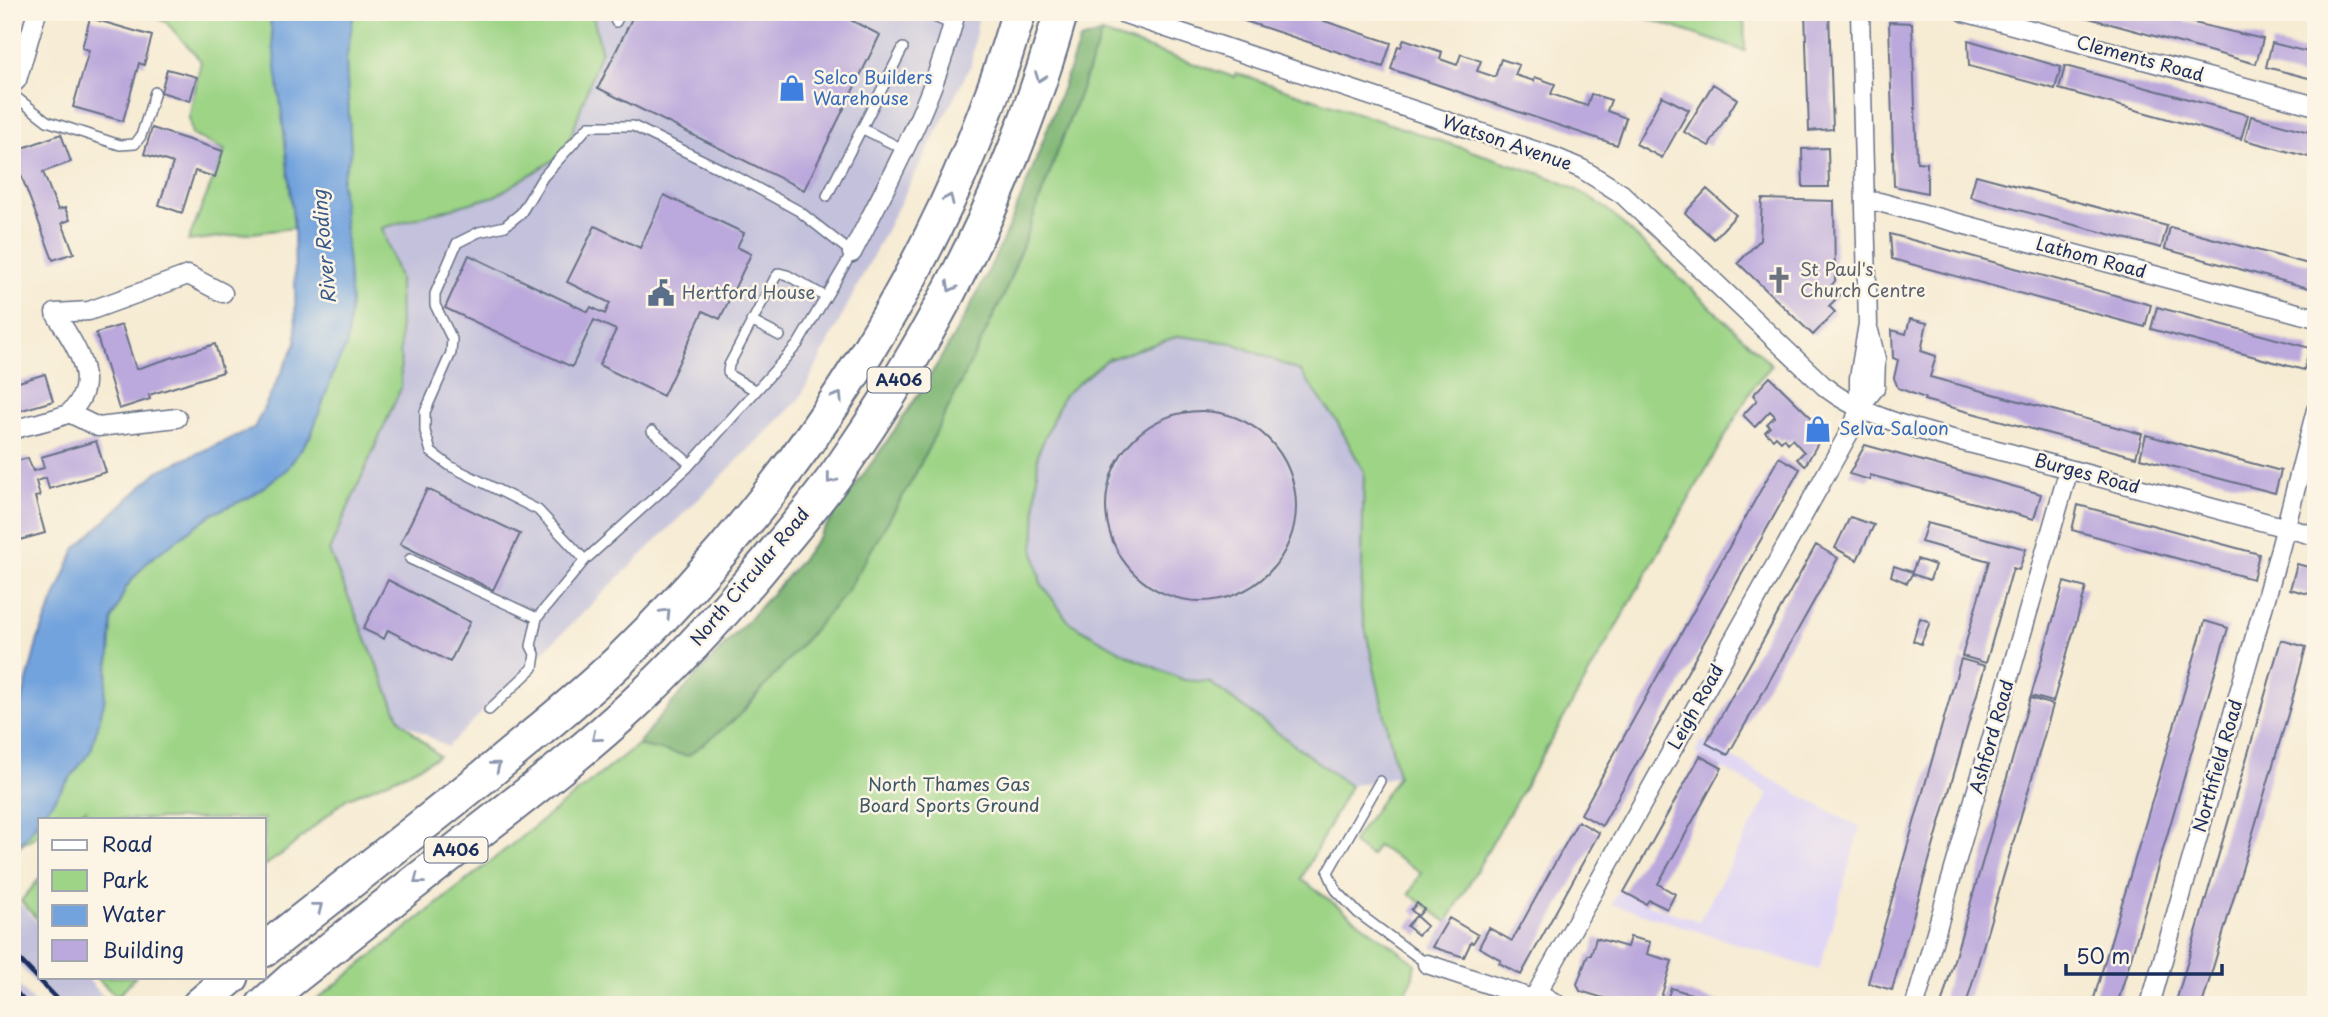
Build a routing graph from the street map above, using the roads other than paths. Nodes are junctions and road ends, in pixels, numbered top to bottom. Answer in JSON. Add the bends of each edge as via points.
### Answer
{"nodes":[{"id":1,"x":37,"y":12,"type":"edge"},
{"id":2,"x":612,"y":12,"type":"edge"},
{"id":3,"x":621,"y":12,"type":"edge"},
{"id":4,"x":923,"y":12,"type":"edge"},
{"id":5,"x":1019,"y":12,"type":"edge"},
{"id":6,"x":1061,"y":12,"type":"edge"},
{"id":7,"x":1860,"y":12,"type":"edge"},
{"id":8,"x":1964,"y":12,"type":"edge"},
{"id":9,"x":1122,"y":13,"type":"edge"},
{"id":10,"x":1147,"y":17,"type":"edge"},
{"id":11,"x":955,"y":18,"type":"edge"},
{"id":12,"x":903,"y":48,"type":"dead end"},
{"id":13,"x":13,"y":84,"type":"edge"},
{"id":14,"x":155,"y":92,"type":"dead end"},
{"id":15,"x":2316,"y":107,"type":"edge"},
{"id":16,"x":863,"y":129,"type":"junction"},
{"id":17,"x":905,"y":150,"type":"junction"},
{"id":18,"x":827,"y":196,"type":"dead end"},
{"id":19,"x":1865,"y":201,"type":"junction"},
{"id":20,"x":852,"y":253,"type":"junction"},
{"id":21,"x":223,"y":293,"type":"dead end"},
{"id":22,"x":826,"y":297,"type":"junction"},
{"id":23,"x":2316,"y":318,"type":"edge"},
{"id":24,"x":751,"y":321,"type":"junction"},
{"id":25,"x":780,"y":336,"type":"dead end"},
{"id":26,"x":756,"y":391,"type":"junction"},
{"id":27,"x":1859,"y":408,"type":"junction"},
{"id":28,"x":2316,"y":410,"type":"edge"},
{"id":29,"x":69,"y":413,"type":"junction"},
{"id":30,"x":177,"y":418,"type":"dead end"},
{"id":31,"x":12,"y":430,"type":"edge"},
{"id":32,"x":652,"y":431,"type":"dead end"},
{"id":33,"x":690,"y":464,"type":"junction"},
{"id":34,"x":2069,"y":469,"type":"junction"},
{"id":35,"x":2286,"y":528,"type":"junction"},
{"id":36,"x":2316,"y":536,"type":"edge"},
{"id":37,"x":410,"y":559,"type":"dead end"},
{"id":38,"x":585,"y":560,"type":"junction"},
{"id":39,"x":537,"y":618,"type":"junction"},
{"id":40,"x":489,"y":710,"type":"dead end"},
{"id":41,"x":1380,"y":781,"type":"dead end"},
{"id":42,"x":266,"y":948,"type":"edge"},
{"id":43,"x":1427,"y":964,"type":"joint"},
{"id":44,"x":231,"y":978,"type":"edge"},
{"id":45,"x":1534,"y":999,"type":"edge"},
{"id":46,"x":199,"y":1005,"type":"edge"},
{"id":47,"x":263,"y":1005,"type":"edge"},
{"id":48,"x":1558,"y":1005,"type":"edge"},
{"id":49,"x":1915,"y":1005,"type":"edge"},
{"id":50,"x":2150,"y":1005,"type":"edge"}],
"edges":[{"from":1,"to":13,"type":"street"},
{"from":2,"to":3,"type":"lane","via":[[616,22]]},
{"from":4,"to":11,"type":"lane"},
{"from":42,"to":5,"type":"highway","number":"A406","one_way":true,"via":[[500,763],[618,662],[752,516],[876,341],[929,242],[975,140]]},
{"from":6,"to":47,"type":"highway","name":"North Circular Road","number":"A406","one_way":true,"via":[[966,260],[911,361],[850,455],[782,543],[710,628],[647,692],[548,778]]},
{"from":7,"to":19,"type":"street"},
{"from":8,"to":15,"type":"street","name":"Clements Road"},
{"from":9,"to":10,"type":"street","name":"Watson Avenue"},
{"from":10,"to":27,"type":"street","name":"Watson Avenue","via":[[1582,169],[1622,194],[1824,386]]},
{"from":11,"to":17,"type":"street","via":[[942,63]]},
{"from":12,"to":16,"type":"lane"},
{"from":13,"to":14,"type":"lane","via":[[47,121],[120,145],[135,144],[141,136]]},
{"from":16,"to":17,"type":"lane"},
{"from":16,"to":18,"type":"lane"},
{"from":17,"to":20,"type":"street"},
{"from":19,"to":23,"type":"street","name":"Lathom Road"},
{"from":19,"to":27,"type":"street","via":[[1868,324],[1875,388]]},
{"from":20,"to":22,"type":"lane"},
{"from":20,"to":38,"type":"lane","via":[[799,211],[633,126],[589,126],[543,177],[521,213],[505,226],[457,243],[435,294],[435,305],[452,340],[425,412],[431,452],[538,510]]},
{"from":21,"to":29,"type":"street","via":[[188,275],[89,311],[55,313],[83,362],[85,389]]},
{"from":22,"to":24,"type":"lane","via":[[779,274]]},
{"from":22,"to":26,"type":"lane","via":[[798,344]]},
{"from":24,"to":25,"type":"lane"},
{"from":24,"to":26,"type":"lane","via":[[728,372]]},
{"from":26,"to":33,"type":"lane"},
{"from":27,"to":34,"type":"street","name":"Burges Road"},
{"from":27,"to":45,"type":"street","name":"Leigh Road","via":[[1851,430]]},
{"from":28,"to":35,"type":"street","name":"Northfield Road"},
{"from":29,"to":30,"type":"street","via":[[98,427]]},
{"from":29,"to":31,"type":"street"},
{"from":32,"to":33,"type":"lane"},
{"from":33,"to":38,"type":"lane"},
{"from":34,"to":35,"type":"street","name":"Burges Road"},
{"from":34,"to":49,"type":"street","name":"Ashford Road"},
{"from":35,"to":36,"type":"street","name":"Burges Road"},
{"from":35,"to":50,"type":"street","name":"Northfield Road"},
{"from":37,"to":39,"type":"lane"},
{"from":38,"to":39,"type":"lane"},
{"from":39,"to":40,"type":"lane","via":[[531,646],[536,654],[533,668]]},
{"from":41,"to":43,"type":"lane","via":[[1328,872],[1336,890],[1358,913]]},
{"from":43,"to":45,"type":"street"},
{"from":44,"to":46,"type":"highway"},
{"from":45,"to":48,"type":"street"}]}
